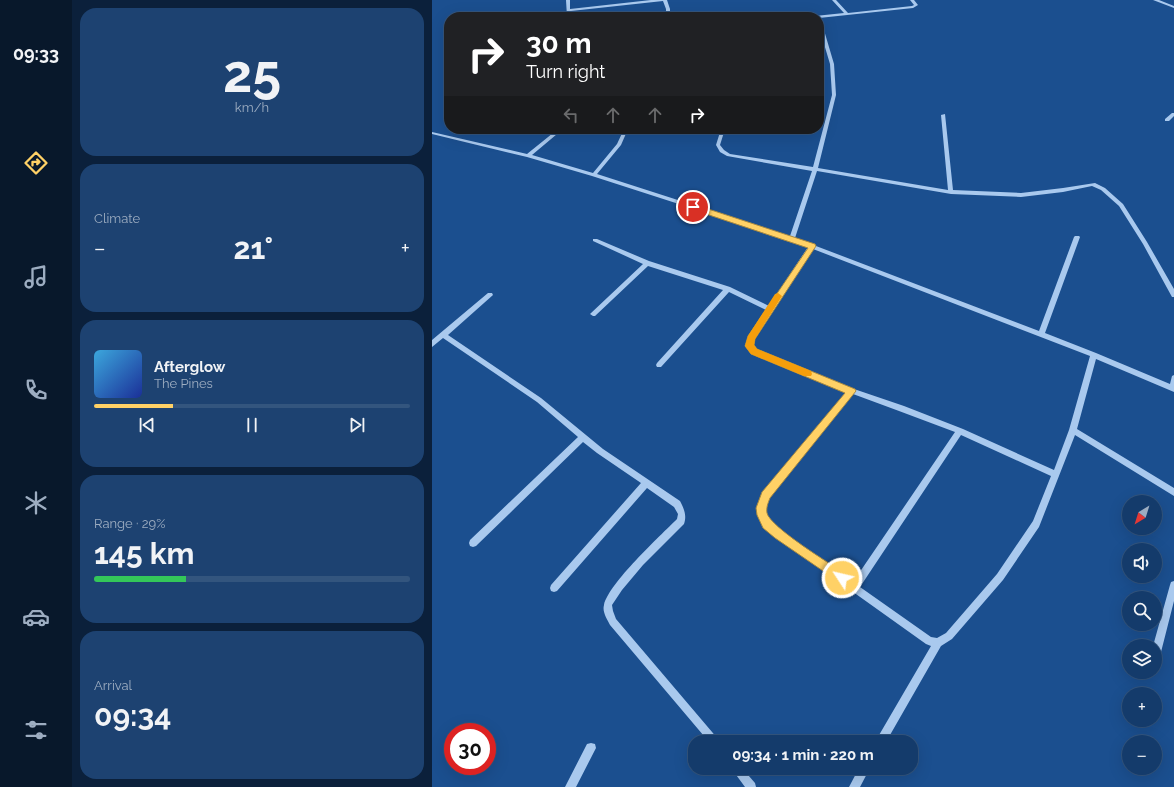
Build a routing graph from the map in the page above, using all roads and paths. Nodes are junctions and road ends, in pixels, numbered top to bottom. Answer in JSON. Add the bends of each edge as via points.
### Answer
{"nodes":[{"id":1,"x":568,"y":0,"type":"edge"},
{"id":2,"x":662,"y":0,"type":"edge"},
{"id":3,"x":665,"y":0,"type":"edge"},
{"id":4,"x":834,"y":0,"type":"edge"},
{"id":5,"x":912,"y":0,"type":"edge"},
{"id":6,"x":1155,"y":0,"type":"edge"},
{"id":7,"x":1174,"y":7,"type":"edge"},
{"id":8,"x":569,"y":10,"type":"joint"},
{"id":9,"x":668,"y":12,"type":"edge"},
{"id":10,"x":846,"y":13,"type":"junction"},
{"id":11,"x":824,"y":17,"type":"edge"},
{"id":12,"x":824,"y":38,"type":"edge"},
{"id":13,"x":1174,"y":114,"type":"edge"},
{"id":14,"x":943,"y":115,"type":"dead end"},
{"id":15,"x":1167,"y":120,"type":"dead end"},
{"id":16,"x":432,"y":133,"type":"edge"},
{"id":17,"x":555,"y":134,"type":"edge"},
{"id":18,"x":624,"y":134,"type":"edge"},
{"id":19,"x":721,"y":134,"type":"edge"},
{"id":20,"x":528,"y":156,"type":"junction"},
{"id":21,"x":815,"y":170,"type":"junction"},
{"id":22,"x":594,"y":175,"type":"junction"},
{"id":23,"x":951,"y":192,"type":"junction"},
{"id":24,"x":1077,"y":237,"type":"dead end"},
{"id":25,"x":792,"y":239,"type":"junction"},
{"id":26,"x":595,"y":240,"type":"dead end"},
{"id":27,"x":812,"y":246,"type":"junction"},
{"id":28,"x":647,"y":263,"type":"junction"},
{"id":29,"x":728,"y":289,"type":"junction"},
{"id":30,"x":490,"y":295,"type":"dead end"},
{"id":31,"x":1174,"y":295,"type":"edge"},
{"id":32,"x":770,"y":309,"type":"junction"},
{"id":33,"x":593,"y":314,"type":"dead end"},
{"id":34,"x":443,"y":335,"type":"junction"},
{"id":35,"x":1041,"y":335,"type":"junction"},
{"id":36,"x":432,"y":344,"type":"edge"},
{"id":37,"x":1094,"y":355,"type":"junction"},
{"id":38,"x":659,"y":365,"type":"dead end"},
{"id":39,"x":1174,"y":378,"type":"edge"},
{"id":40,"x":1173,"y":389,"type":"edge"},
{"id":41,"x":852,"y":391,"type":"junction"},
{"id":42,"x":1073,"y":430,"type":"junction"},
{"id":43,"x":960,"y":431,"type":"junction"},
{"id":44,"x":583,"y":437,"type":"junction"},
{"id":45,"x":1055,"y":474,"type":"junction"},
{"id":46,"x":646,"y":483,"type":"junction"},
{"id":47,"x":1174,"y":492,"type":"edge"},
{"id":48,"x":473,"y":543,"type":"dead end"},
{"id":49,"x":1174,"y":585,"type":"edge"},
{"id":50,"x":855,"y":587,"type":"junction"},
{"id":51,"x":554,"y":588,"type":"dead end"},
{"id":52,"x":1160,"y":639,"type":"edge"},
{"id":53,"x":938,"y":643,"type":"junction"},
{"id":54,"x":709,"y":735,"type":"edge"},
{"id":55,"x":884,"y":735,"type":"edge"},
{"id":56,"x":591,"y":748,"type":"dead end"},
{"id":57,"x":742,"y":775,"type":"edge"},
{"id":58,"x":861,"y":775,"type":"edge"},
{"id":59,"x":570,"y":787,"type":"edge"},
{"id":60,"x":751,"y":787,"type":"edge"},
{"id":61,"x":854,"y":787,"type":"edge"}],
"edges":[{"from":1,"to":8,"type":"street"},
{"from":2,"to":8,"type":"street"},
{"from":3,"to":9,"type":"street"},
{"from":4,"to":10,"type":"street"},
{"from":5,"to":10,"type":"street","via":[[916,6],[914,7]]},
{"from":6,"to":7,"type":"street"},
{"from":10,"to":11,"type":"street"},
{"from":12,"to":21,"type":"street","via":[[832,64],[834,95]]},
{"from":13,"to":15,"type":"street"},
{"from":14,"to":23,"type":"street"},
{"from":16,"to":20,"type":"street"},
{"from":17,"to":20,"type":"street"},
{"from":18,"to":22,"type":"street","via":[[620,144]]},
{"from":19,"to":21,"type":"street","via":[[718,145],[729,155]]},
{"from":20,"to":22,"type":"street"},
{"from":21,"to":23,"type":"street"},
{"from":21,"to":25,"type":"street"},
{"from":22,"to":25,"type":"street"},
{"from":23,"to":31,"type":"street","via":[[1021,195],[1089,184],[1098,186],[1121,205]]},
{"from":24,"to":35,"type":"street"},
{"from":25,"to":27,"type":"street"},
{"from":26,"to":28,"type":"street"},
{"from":27,"to":32,"type":"street"},
{"from":27,"to":35,"type":"street"},
{"from":28,"to":29,"type":"street"},
{"from":28,"to":33,"type":"street"},
{"from":29,"to":32,"type":"street"},
{"from":29,"to":38,"type":"street"},
{"from":30,"to":34,"type":"street"},
{"from":32,"to":41,"type":"street","via":[[751,338],[750,346],[754,351]]},
{"from":34,"to":36,"type":"street"},
{"from":34,"to":44,"type":"street","via":[[539,400]]},
{"from":35,"to":37,"type":"street"},
{"from":37,"to":40,"type":"street"},
{"from":37,"to":42,"type":"street"},
{"from":39,"to":40,"type":"street"},
{"from":41,"to":43,"type":"street"},
{"from":41,"to":50,"type":"street","via":[[766,495],[761,508],[767,524]]},
{"from":42,"to":45,"type":"street"},
{"from":42,"to":47,"type":"street"},
{"from":43,"to":45,"type":"street"},
{"from":43,"to":50,"type":"street"},
{"from":44,"to":46,"type":"street"},
{"from":44,"to":48,"type":"street"},
{"from":45,"to":53,"type":"street","via":[[1036,524],[1000,577],[949,636]]},
{"from":46,"to":51,"type":"street"},
{"from":46,"to":54,"type":"street","via":[[677,504],[682,513],[681,521],[618,588],[608,605],[608,613]]},
{"from":49,"to":52,"type":"street"},
{"from":50,"to":53,"type":"street","via":[[929,641]]},
{"from":53,"to":55,"type":"street"},
{"from":56,"to":59,"type":"street"},
{"from":57,"to":60,"type":"street"},
{"from":58,"to":61,"type":"street"}]}
